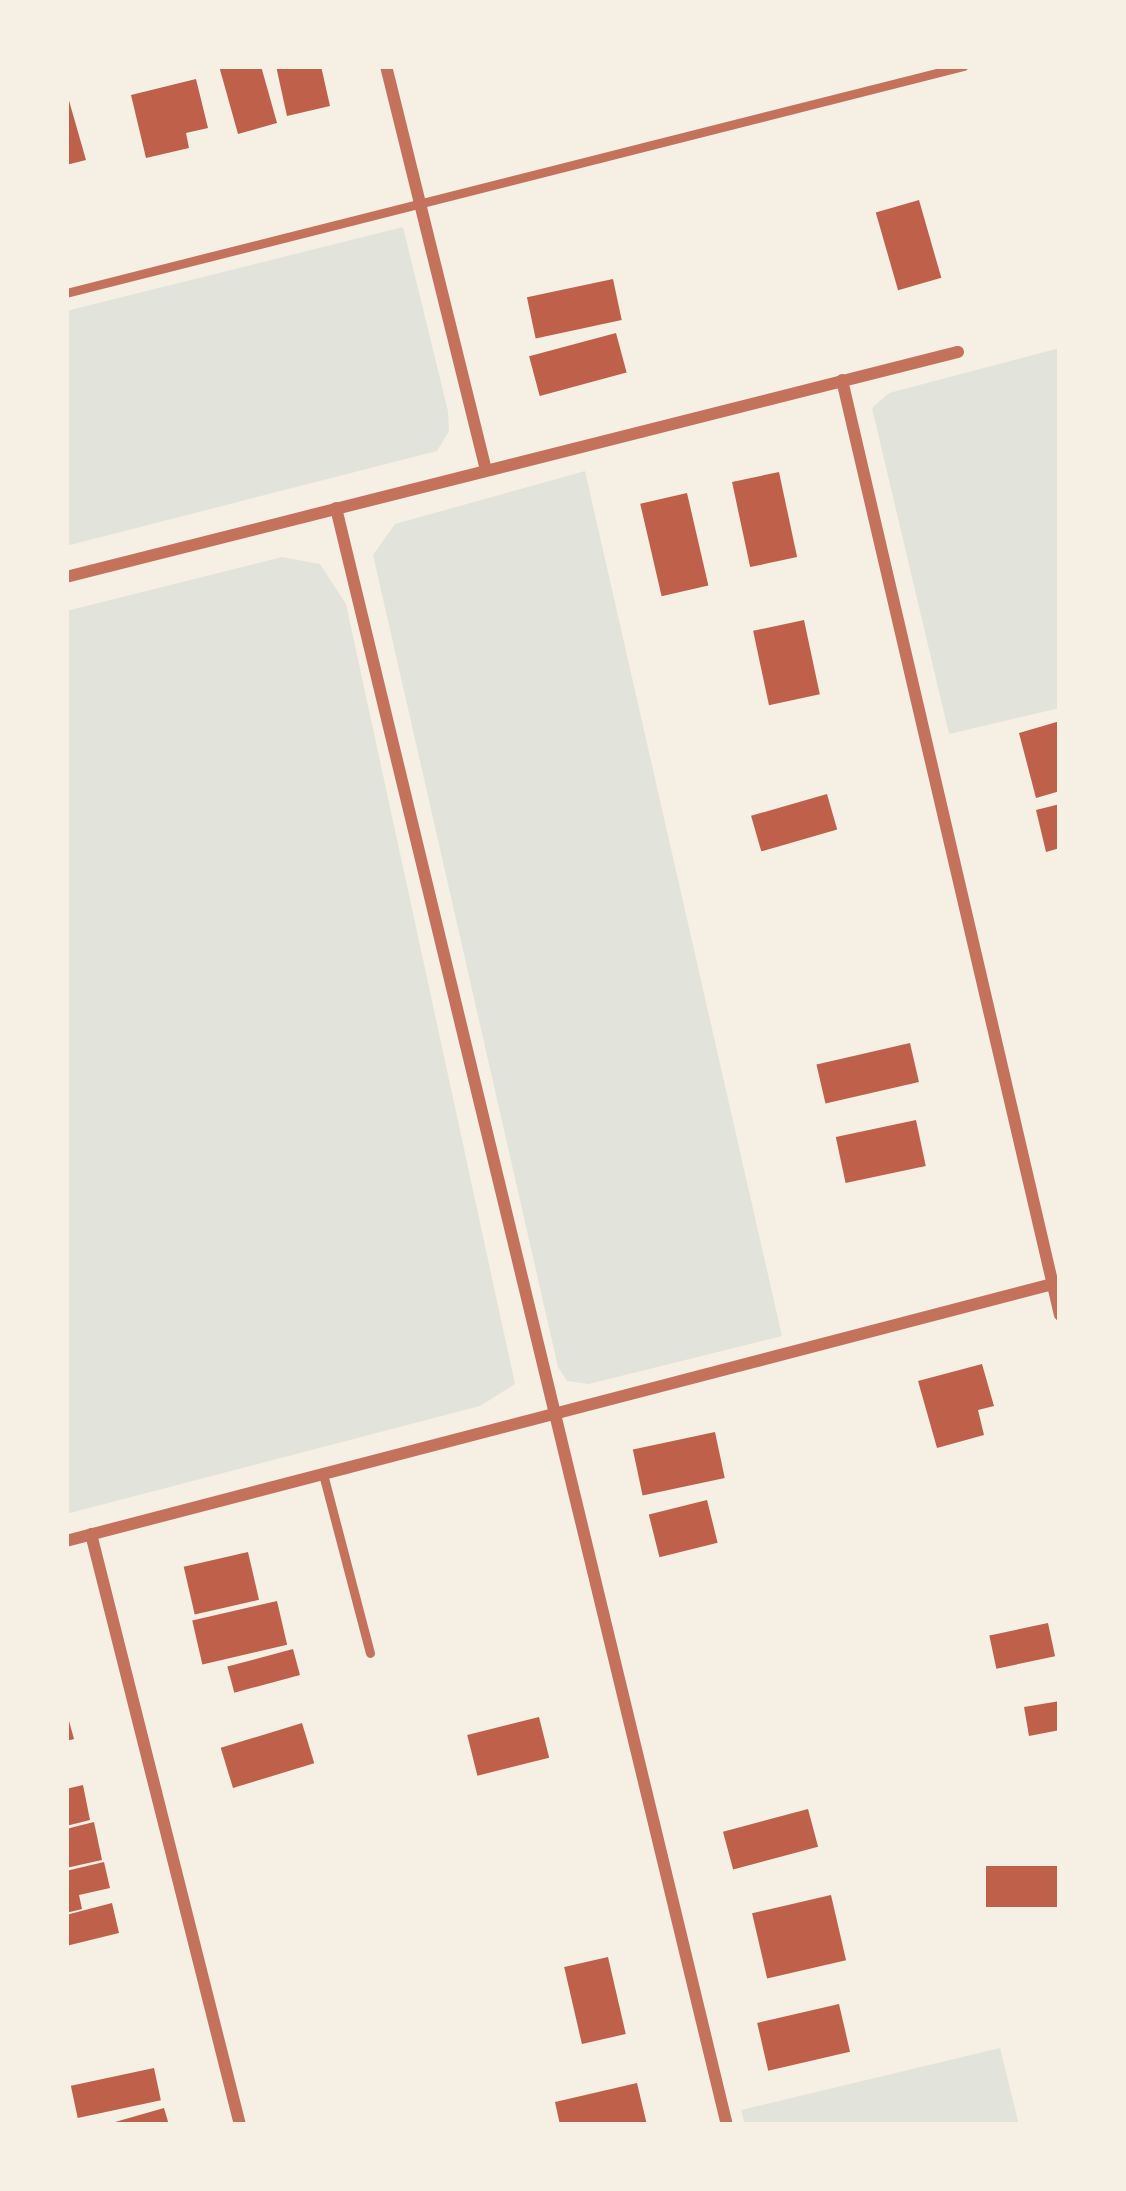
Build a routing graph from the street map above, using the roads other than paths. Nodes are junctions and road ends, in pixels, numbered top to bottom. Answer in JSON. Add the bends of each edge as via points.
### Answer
{"nodes":[{"id":1,"x":386,"y":66,"type":"edge"},
{"id":2,"x":964,"y":66,"type":"edge"},
{"id":3,"x":418,"y":203,"type":"junction"},
{"id":4,"x":66,"y":293,"type":"edge"},
{"id":5,"x":958,"y":352,"type":"dead end"},
{"id":6,"x":842,"y":380,"type":"junction"},
{"id":7,"x":486,"y":469,"type":"junction"},
{"id":8,"x":336,"y":508,"type":"junction"},
{"id":9,"x":66,"y":577,"type":"edge"},
{"id":10,"x":1056,"y":1283,"type":"edge"},
{"id":11,"x":1060,"y":1315,"type":"edge"},
{"id":12,"x":550,"y":1414,"type":"junction"},
{"id":13,"x":323,"y":1474,"type":"junction"},
{"id":14,"x":91,"y":1534,"type":"junction"},
{"id":15,"x":66,"y":1541,"type":"edge"},
{"id":16,"x":370,"y":1653,"type":"dead end"},
{"id":17,"x":240,"y":2125,"type":"edge"},
{"id":18,"x":727,"y":2125,"type":"edge"}],
"edges":[{"from":1,"to":3,"type":"street"},
{"from":2,"to":3,"type":"lane"},
{"from":3,"to":4,"type":"lane"},
{"from":3,"to":7,"type":"street"},
{"from":5,"to":6,"type":"street"},
{"from":6,"to":7,"type":"street"},
{"from":6,"to":10,"type":"street"},
{"from":7,"to":8,"type":"street"},
{"from":8,"to":9,"type":"street"},
{"from":8,"to":12,"type":"street"},
{"from":10,"to":11,"type":"street"},
{"from":10,"to":12,"type":"street"},
{"from":12,"to":13,"type":"street"},
{"from":12,"to":18,"type":"street"},
{"from":13,"to":14,"type":"street"},
{"from":13,"to":16,"type":"lane"},
{"from":14,"to":15,"type":"street"},
{"from":14,"to":17,"type":"street"}]}
